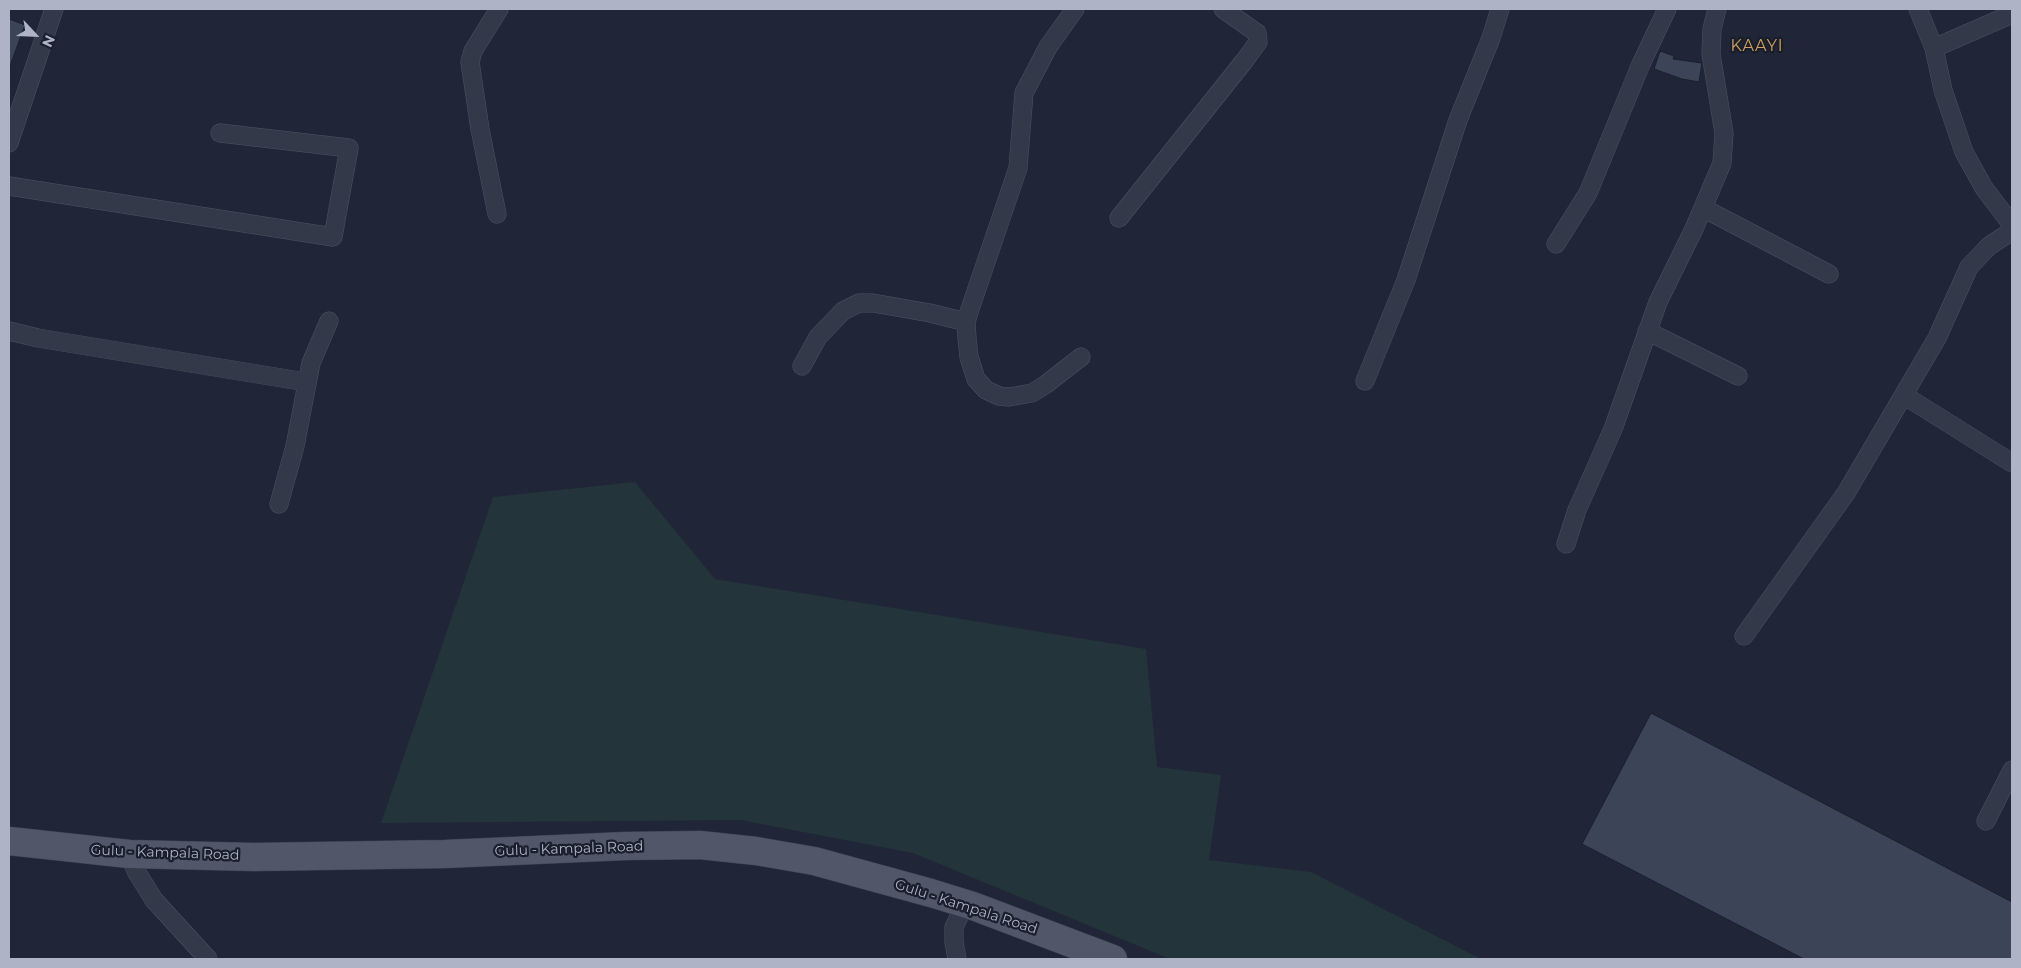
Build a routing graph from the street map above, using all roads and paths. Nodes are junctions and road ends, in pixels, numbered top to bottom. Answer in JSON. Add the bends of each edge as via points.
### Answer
{"nodes":[{"id":1,"x":54,"y":9,"type":"edge"},
{"id":2,"x":499,"y":9,"type":"edge"},
{"id":3,"x":1075,"y":9,"type":"edge"},
{"id":4,"x":1223,"y":9,"type":"edge"},
{"id":5,"x":1500,"y":9,"type":"edge"},
{"id":6,"x":1667,"y":9,"type":"edge"},
{"id":7,"x":1717,"y":9,"type":"edge"},
{"id":8,"x":1918,"y":9,"type":"edge"},
{"id":9,"x":2012,"y":14,"type":"edge"},
{"id":10,"x":1934,"y":48,"type":"junction"},
{"id":11,"x":220,"y":133,"type":"dead end"},
{"id":12,"x":9,"y":143,"type":"edge"},
{"id":13,"x":9,"y":186,"type":"edge"},
{"id":14,"x":1703,"y":208,"type":"junction"},
{"id":15,"x":498,"y":214,"type":"dead end"},
{"id":16,"x":1118,"y":218,"type":"dead end"},
{"id":17,"x":2012,"y":226,"type":"edge"},
{"id":18,"x":2012,"y":231,"type":"edge"},
{"id":19,"x":1556,"y":244,"type":"dead end"},
{"id":20,"x":1829,"y":274,"type":"dead end"},
{"id":21,"x":329,"y":321,"type":"dead end"},
{"id":22,"x":966,"y":322,"type":"junction"},
{"id":23,"x":9,"y":331,"type":"edge"},
{"id":24,"x":1647,"y":331,"type":"junction"},
{"id":25,"x":1081,"y":357,"type":"dead end"},
{"id":26,"x":802,"y":366,"type":"dead end"},
{"id":27,"x":1738,"y":376,"type":"dead end"},
{"id":28,"x":1365,"y":381,"type":"dead end"},
{"id":29,"x":306,"y":382,"type":"junction"},
{"id":30,"x":1905,"y":396,"type":"junction"},
{"id":31,"x":2012,"y":463,"type":"edge"},
{"id":32,"x":279,"y":504,"type":"dead end"},
{"id":33,"x":1566,"y":544,"type":"dead end"},
{"id":34,"x":1744,"y":636,"type":"dead end"},
{"id":35,"x":2012,"y":770,"type":"edge"},
{"id":36,"x":1986,"y":821,"type":"dead end"},
{"id":37,"x":9,"y":841,"type":"edge"},
{"id":38,"x":129,"y":854,"type":"junction"},
{"id":39,"x":972,"y":906,"type":"junction"},
{"id":40,"x":208,"y":959,"type":"edge"},
{"id":41,"x":957,"y":959,"type":"edge"},
{"id":42,"x":1113,"y":959,"type":"edge"}],
"edges":[{"from":1,"to":12,"type":"street"},
{"from":2,"to":15,"type":"street","via":[[473,51],[470,62]]},
{"from":3,"to":22,"type":"street","via":[[1048,47],[1024,92],[1018,168]]},
{"from":4,"to":16,"type":"street","via":[[1254,31],[1258,42]]},
{"from":5,"to":28,"type":"street","via":[[1458,120],[1406,280]]},
{"from":6,"to":19,"type":"street","via":[[1588,192]]},
{"from":7,"to":14,"type":"street","via":[[1712,29],[1712,54],[1724,150],[1722,163]]},
{"from":8,"to":10,"type":"street"},
{"from":9,"to":10,"type":"street"},
{"from":10,"to":17,"type":"street","via":[[1943,90],[1964,152],[1984,188]]},
{"from":11,"to":13,"type":"street","via":[[350,148],[333,237]]},
{"from":14,"to":20,"type":"street"},
{"from":14,"to":24,"type":"street"},
{"from":18,"to":30,"type":"street","via":[[1989,246],[1969,267],[1937,338]]},
{"from":21,"to":29,"type":"street"},
{"from":22,"to":25,"type":"street","via":[[973,372],[980,385],[991,394],[1010,397],[1032,393]]},
{"from":22,"to":26,"type":"street","via":[[930,313],[859,303],[843,311],[818,338]]},
{"from":23,"to":29,"type":"street"},
{"from":24,"to":27,"type":"street"},
{"from":24,"to":33,"type":"street","via":[[1622,406],[1577,510]]},
{"from":29,"to":32,"type":"street","via":[[295,446]]},
{"from":30,"to":31,"type":"street"},
{"from":30,"to":34,"type":"street","via":[[1846,494]]},
{"from":35,"to":36,"type":"street"},
{"from":37,"to":38,"type":"main road","name":"Gulu - Kampala Road"},
{"from":38,"to":39,"type":"main road","name":"Gulu - Kampala Road","via":[[356,857],[700,845],[814,861]]},
{"from":38,"to":40,"type":"street","via":[[154,900]]},
{"from":39,"to":41,"type":"street","via":[[963,908],[954,927]]},
{"from":39,"to":42,"type":"main road","name":"Gulu - Kampala Road"}]}
